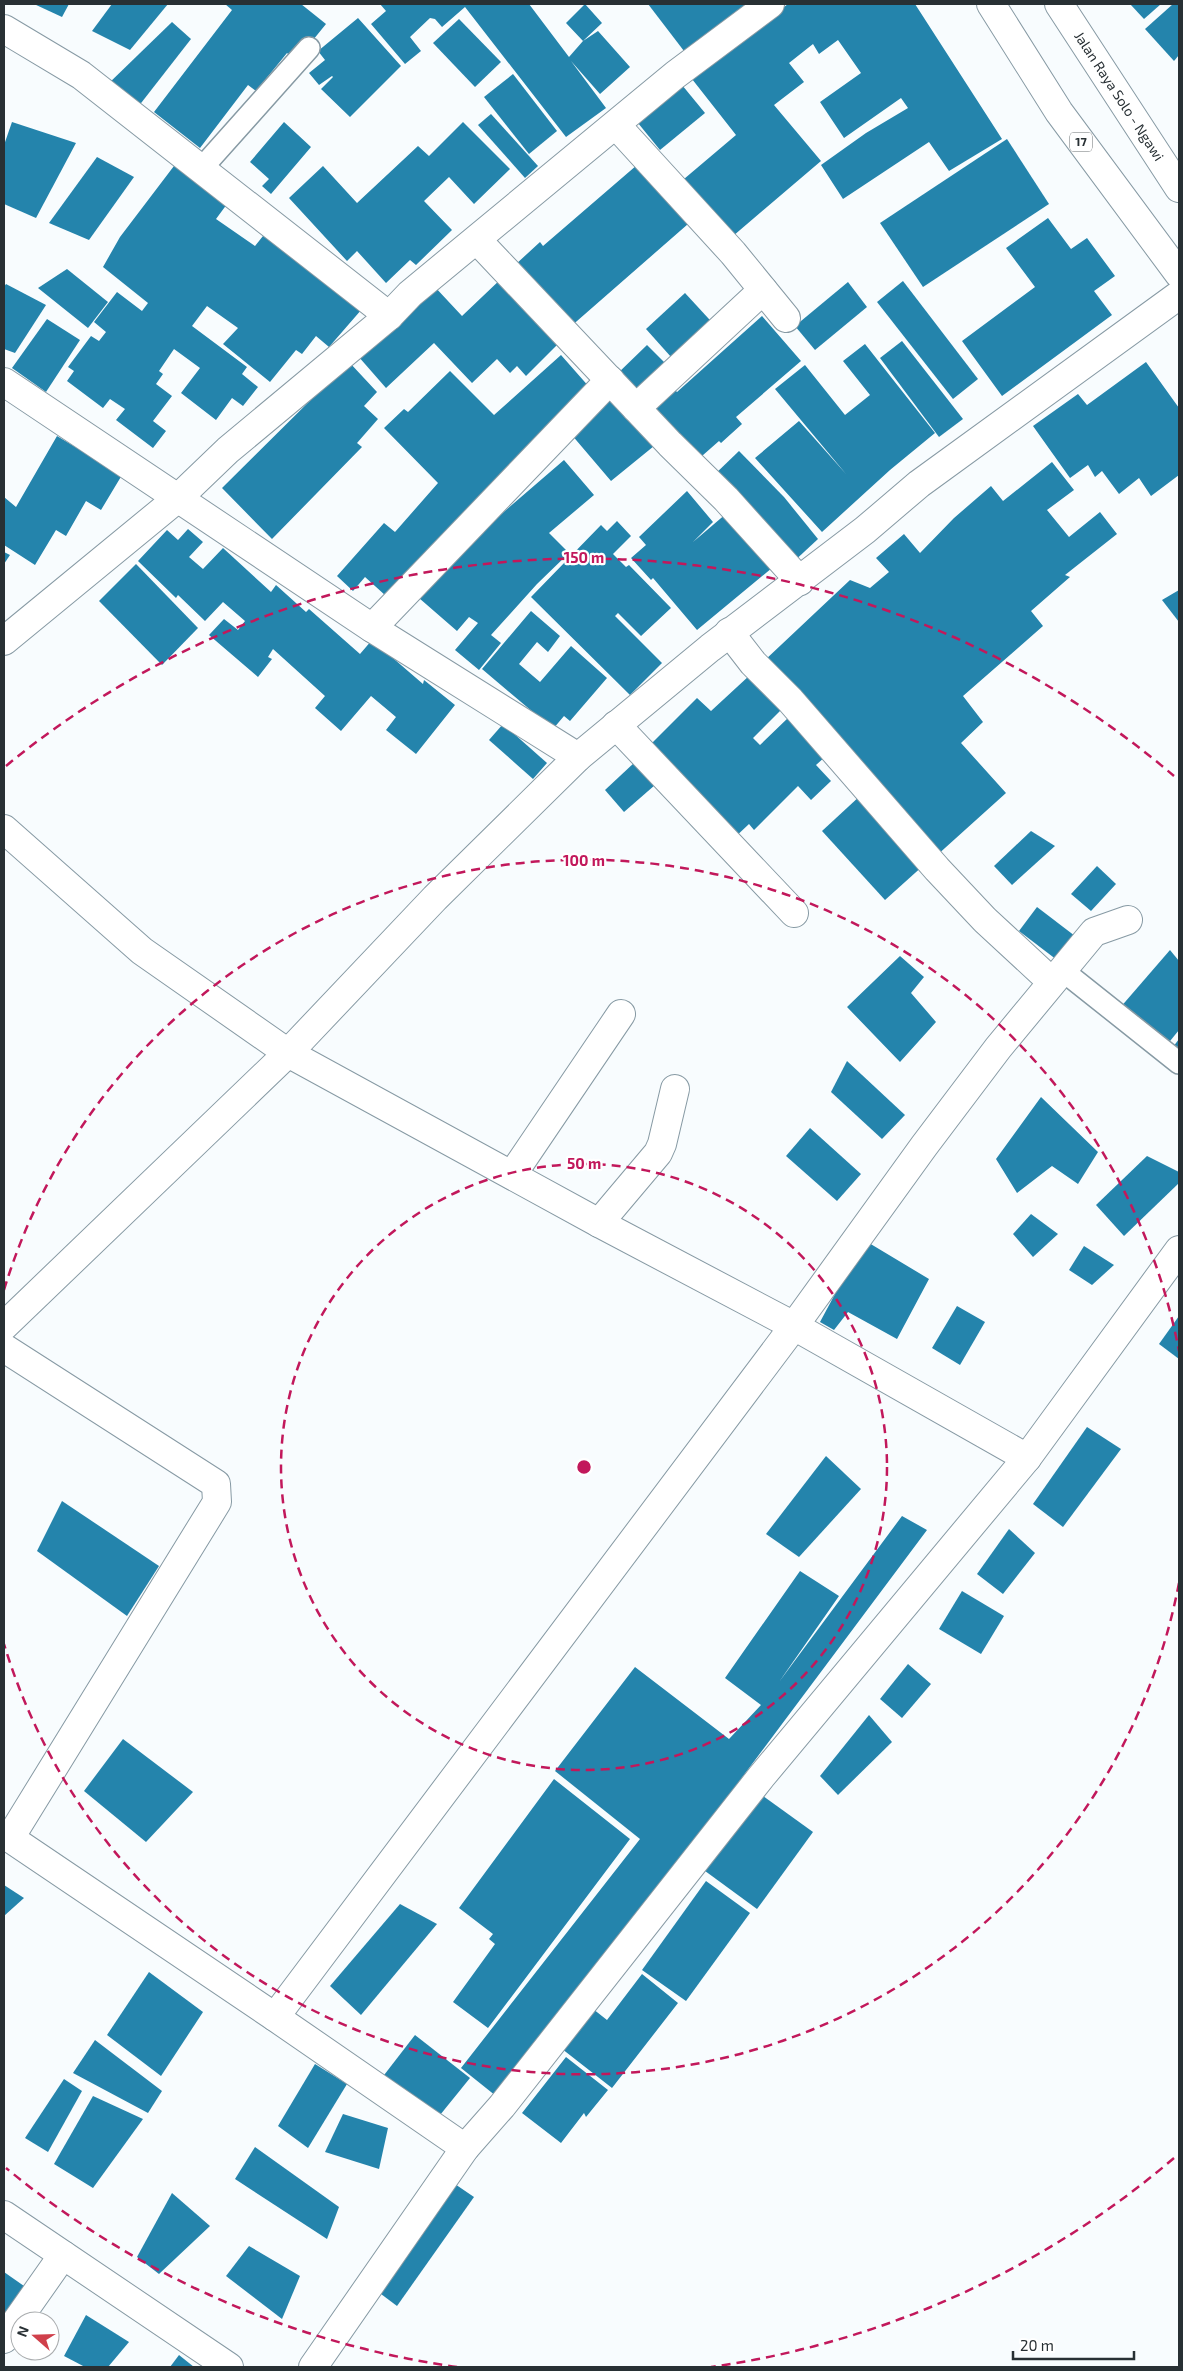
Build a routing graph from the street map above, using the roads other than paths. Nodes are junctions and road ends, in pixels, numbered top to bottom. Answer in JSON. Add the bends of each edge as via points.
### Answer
{"nodes":[{"id":1,"x":770,"y":4,"type":"edge"},
{"id":2,"x":991,"y":4,"type":"edge"},
{"id":3,"x":1059,"y":4,"type":"edge"},
{"id":4,"x":4,"y":29,"type":"edge"},
{"id":5,"x":309,"y":48,"type":"dead end"},
{"id":6,"x":616,"y":125,"type":"junction"},
{"id":7,"x":201,"y":169,"type":"junction"},
{"id":8,"x":1179,"y":188,"type":"edge"},
{"id":9,"x":478,"y":241,"type":"junction"},
{"id":10,"x":1179,"y":274,"type":"edge"},
{"id":11,"x":763,"y":290,"type":"junction"},
{"id":12,"x":1179,"y":295,"type":"edge"},
{"id":13,"x":389,"y":316,"type":"junction"},
{"id":14,"x":786,"y":318,"type":"dead end"},
{"id":15,"x":610,"y":380,"type":"junction"},
{"id":16,"x":4,"y":382,"type":"edge"},
{"id":17,"x":636,"y":408,"type":"junction"},
{"id":18,"x":178,"y":498,"type":"junction"},
{"id":19,"x":800,"y":581,"type":"junction"},
{"id":20,"x":372,"y":628,"type":"junction"},
{"id":21,"x":730,"y":632,"type":"junction"},
{"id":22,"x":4,"y":641,"type":"edge"},
{"id":23,"x":616,"y":725,"type":"junction"},
{"id":24,"x":578,"y":757,"type":"junction"},
{"id":25,"x":4,"y":829,"type":"edge"},
{"id":26,"x":794,"y":913,"type":"dead end"},
{"id":27,"x":1128,"y":920,"type":"dead end"},
{"id":28,"x":1057,"y":976,"type":"junction"},
{"id":29,"x":620,"y":1014,"type":"dead end"},
{"id":30,"x":288,"y":1053,"type":"junction"},
{"id":31,"x":1179,"y":1063,"type":"edge"},
{"id":32,"x":675,"y":1089,"type":"dead end"},
{"id":33,"x":512,"y":1175,"type":"junction"},
{"id":34,"x":599,"y":1223,"type":"junction"},
{"id":35,"x":1179,"y":1250,"type":"edge"},
{"id":36,"x":4,"y":1326,"type":"edge"},
{"id":37,"x":794,"y":1326,"type":"junction"},
{"id":38,"x":4,"y":1348,"type":"edge"},
{"id":39,"x":1026,"y":1458,"type":"junction"},
{"id":40,"x":7,"y":1836,"type":"edge"},
{"id":41,"x":275,"y":2017,"type":"junction"},
{"id":42,"x":465,"y":2148,"type":"junction"},
{"id":43,"x":4,"y":2215,"type":"edge"},
{"id":44,"x":63,"y":2255,"type":"junction"},
{"id":45,"x":4,"y":2339,"type":"edge"},
{"id":46,"x":229,"y":2367,"type":"edge"},
{"id":47,"x":313,"y":2367,"type":"edge"}],
"edges":[{"from":1,"to":6,"type":"main road","via":[[675,75]]},
{"from":2,"to":10,"type":"main road","number":"17","via":[[1059,112]]},
{"from":3,"to":8,"type":"main road","name":"Jalan Raya Solo - Ngawi"},
{"from":4,"to":7,"type":"main road","via":[[81,76]]},
{"from":5,"to":7,"type":"lane"},
{"from":6,"to":9,"type":"main road","via":[[524,198]]},
{"from":6,"to":11,"type":"main road","via":[[734,253]]},
{"from":7,"to":13,"type":"main road"},
{"from":9,"to":13,"type":"main road","via":[[410,294]]},
{"from":9,"to":15,"type":"main road"},
{"from":11,"to":14,"type":"main road"},
{"from":11,"to":17,"type":"main road"},
{"from":12,"to":19,"type":"main road","via":[[919,484]]},
{"from":13,"to":18,"type":"main road","via":[[228,450]]},
{"from":15,"to":17,"type":"main road"},
{"from":15,"to":20,"type":"main road"},
{"from":16,"to":18,"type":"main road"},
{"from":17,"to":19,"type":"main road","via":[[726,499]]},
{"from":18,"to":20,"type":"main road"},
{"from":18,"to":22,"type":"main road"},
{"from":19,"to":21,"type":"main road"},
{"from":20,"to":24,"type":"main road"},
{"from":21,"to":23,"type":"main road"},
{"from":21,"to":28,"type":"main road","via":[[753,663],[790,700],[936,869],[985,920]]},
{"from":23,"to":24,"type":"main road"},
{"from":23,"to":26,"type":"main road"},
{"from":24,"to":30,"type":"main road","via":[[435,898]]},
{"from":25,"to":30,"type":"main road","via":[[142,951]]},
{"from":27,"to":28,"type":"main road","via":[[1094,932]]},
{"from":28,"to":31,"type":"lane"},
{"from":28,"to":37,"type":"main road","via":[[924,1146]]},
{"from":29,"to":33,"type":"main road"},
{"from":30,"to":33,"type":"main road"},
{"from":30,"to":36,"type":"main road"},
{"from":32,"to":34,"type":"main road","via":[[658,1153]]},
{"from":33,"to":34,"type":"main road"},
{"from":34,"to":37,"type":"main road"},
{"from":35,"to":39,"type":"main road"},
{"from":37,"to":39,"type":"main road"},
{"from":37,"to":41,"type":"main road"},
{"from":38,"to":40,"type":"main road","via":[[216,1484],[217,1502]]},
{"from":39,"to":42,"type":"main road","via":[[767,1770],[502,2106]]},
{"from":40,"to":41,"type":"main road"},
{"from":41,"to":42,"type":"main road"},
{"from":42,"to":47,"type":"main road"},
{"from":43,"to":44,"type":"main road"},
{"from":44,"to":45,"type":"main road"},
{"from":44,"to":46,"type":"main road"}]}
